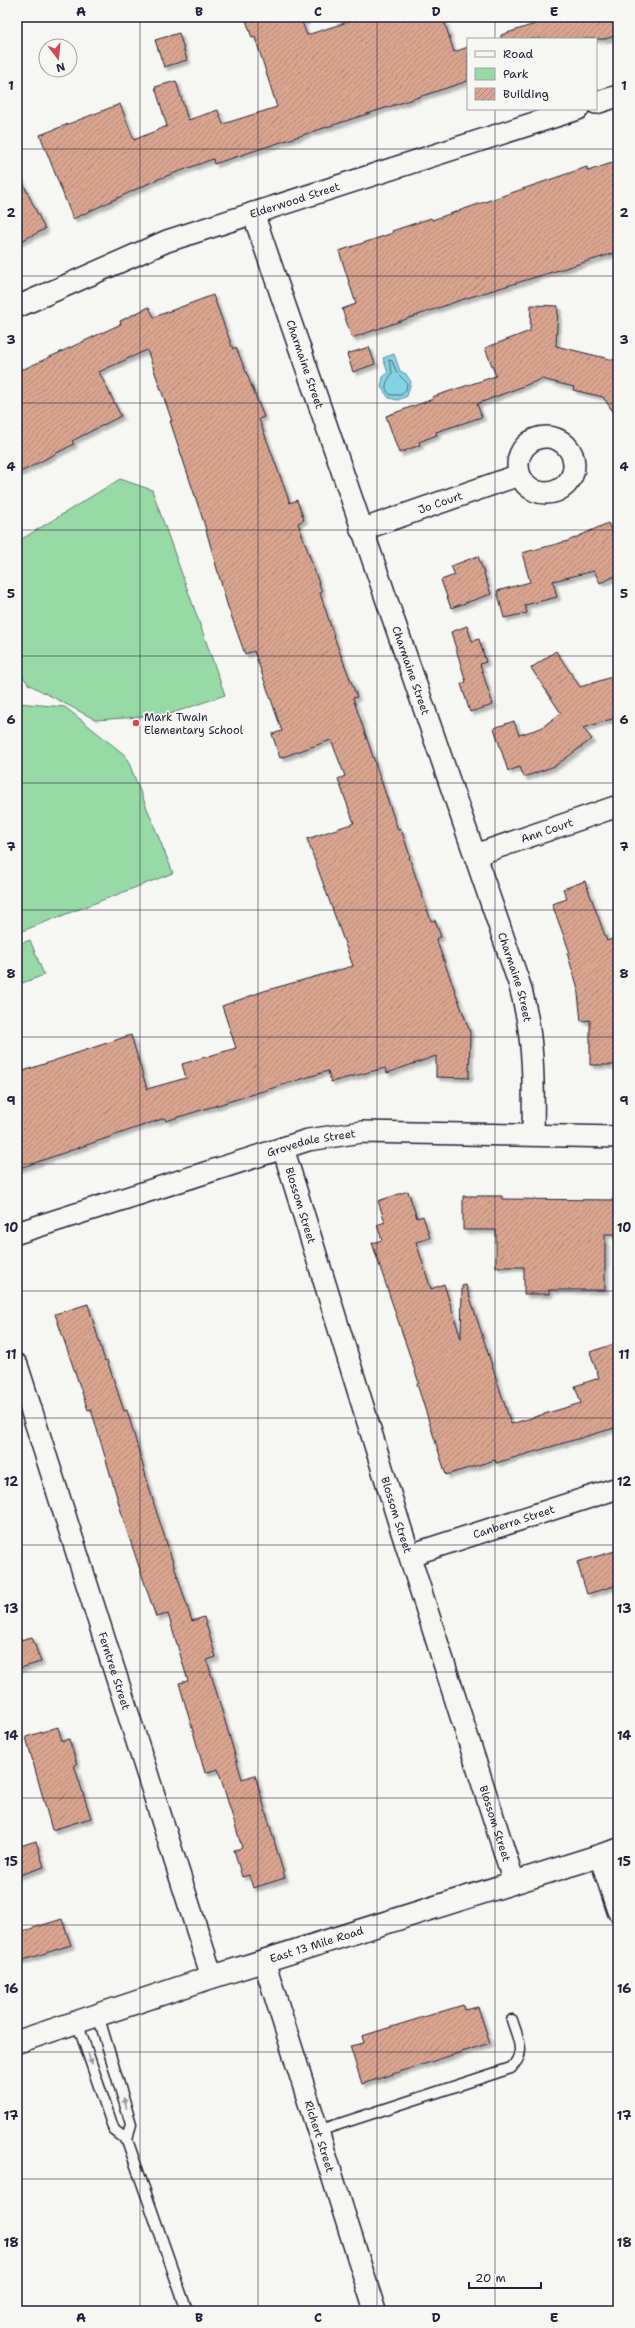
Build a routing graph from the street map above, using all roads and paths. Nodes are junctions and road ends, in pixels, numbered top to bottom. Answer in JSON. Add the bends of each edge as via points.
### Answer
{"nodes":[{"id":1,"x":618,"y":96,"type":"edge"},
{"id":2,"x":597,"y":103,"type":"edge"},
{"id":3,"x":575,"y":110,"type":"edge"},
{"id":4,"x":253,"y":213,"type":"junction"},
{"id":5,"x":17,"y":307,"type":"edge"},
{"id":6,"x":519,"y":475,"type":"dead end"},
{"id":7,"x":361,"y":530,"type":"junction"},
{"id":8,"x":618,"y":806,"type":"edge"},
{"id":9,"x":475,"y":855,"type":"junction"},
{"id":10,"x":533,"y":1135,"type":"junction"},
{"id":11,"x":618,"y":1137,"type":"edge"},
{"id":12,"x":283,"y":1148,"type":"junction"},
{"id":13,"x":17,"y":1233,"type":"edge"},
{"id":14,"x":17,"y":1365,"type":"edge"},
{"id":15,"x":618,"y":1488,"type":"edge"},
{"id":16,"x":410,"y":1555,"type":"junction"},
{"id":17,"x":609,"y":1853,"type":"edge"},
{"id":18,"x":514,"y":1882,"type":"junction"},
{"id":19,"x":618,"y":1911,"type":"edge"},
{"id":20,"x":264,"y":1961,"type":"junction"},
{"id":21,"x":212,"y":1977,"type":"junction"},
{"id":22,"x":98,"y":2015,"type":"junction"},
{"id":23,"x":512,"y":2020,"type":"dead end"},
{"id":24,"x":77,"y":2022,"type":"junction"},
{"id":25,"x":17,"y":2042,"type":"edge"},
{"id":26,"x":318,"y":2131,"type":"junction"},
{"id":27,"x":127,"y":2140,"type":"junction"},
{"id":28,"x":187,"y":2311,"type":"edge"},
{"id":29,"x":375,"y":2311,"type":"edge"}],
"edges":[{"from":1,"to":2,"type":"street"},
{"from":3,"to":4,"type":"street","name":"Elderwood Street"},
{"from":4,"to":5,"type":"street","name":"Elderwood Street","via":[[167,242]]},
{"from":4,"to":7,"type":"street","name":"Charmaine Street"},
{"from":6,"to":7,"type":"street","name":"Jo Court"},
{"from":7,"to":9,"type":"street","name":"Charmaine Street"},
{"from":8,"to":9,"type":"street","name":"Ann Court"},
{"from":9,"to":10,"type":"street","name":"Charmaine Street","via":[[526,1006],[532,1061]]},
{"from":10,"to":11,"type":"street","name":"Grovedale Street"},
{"from":10,"to":12,"type":"street","name":"Grovedale Street","via":[[362,1132],[308,1140]]},
{"from":12,"to":13,"type":"street","name":"Grovedale Street"},
{"from":12,"to":16,"type":"street","name":"Blossom Street"},
{"from":14,"to":21,"type":"street","name":"Ferntree Street"},
{"from":15,"to":16,"type":"street","name":"Canberra Street"},
{"from":16,"to":18,"type":"street","name":"Blossom Street"},
{"from":17,"to":18,"type":"main road","name":"East 13 Mile Road"},
{"from":17,"to":19,"type":"street"},
{"from":18,"to":20,"type":"main road","name":"East 13 Mile Road"},
{"from":20,"to":21,"type":"main road","name":"East 13 Mile Road"},
{"from":20,"to":26,"type":"street","name":"Richert Street"},
{"from":21,"to":22,"type":"main road","name":"East 13 Mile Road"},
{"from":22,"to":24,"type":"main road","name":"East 13 Mile Road"},
{"from":27,"to":22,"type":"lane","one_way":true,"via":[[131,2124]]},
{"from":23,"to":26,"type":"lane","via":[[521,2050],[519,2060],[511,2068]]},
{"from":24,"to":25,"type":"main road","name":"East 13 Mile Road"},
{"from":24,"to":27,"type":"lane","one_way":true,"via":[[114,2130]]},
{"from":26,"to":29,"type":"street","name":"Richert Street"},
{"from":27,"to":28,"type":"lane"}]}
